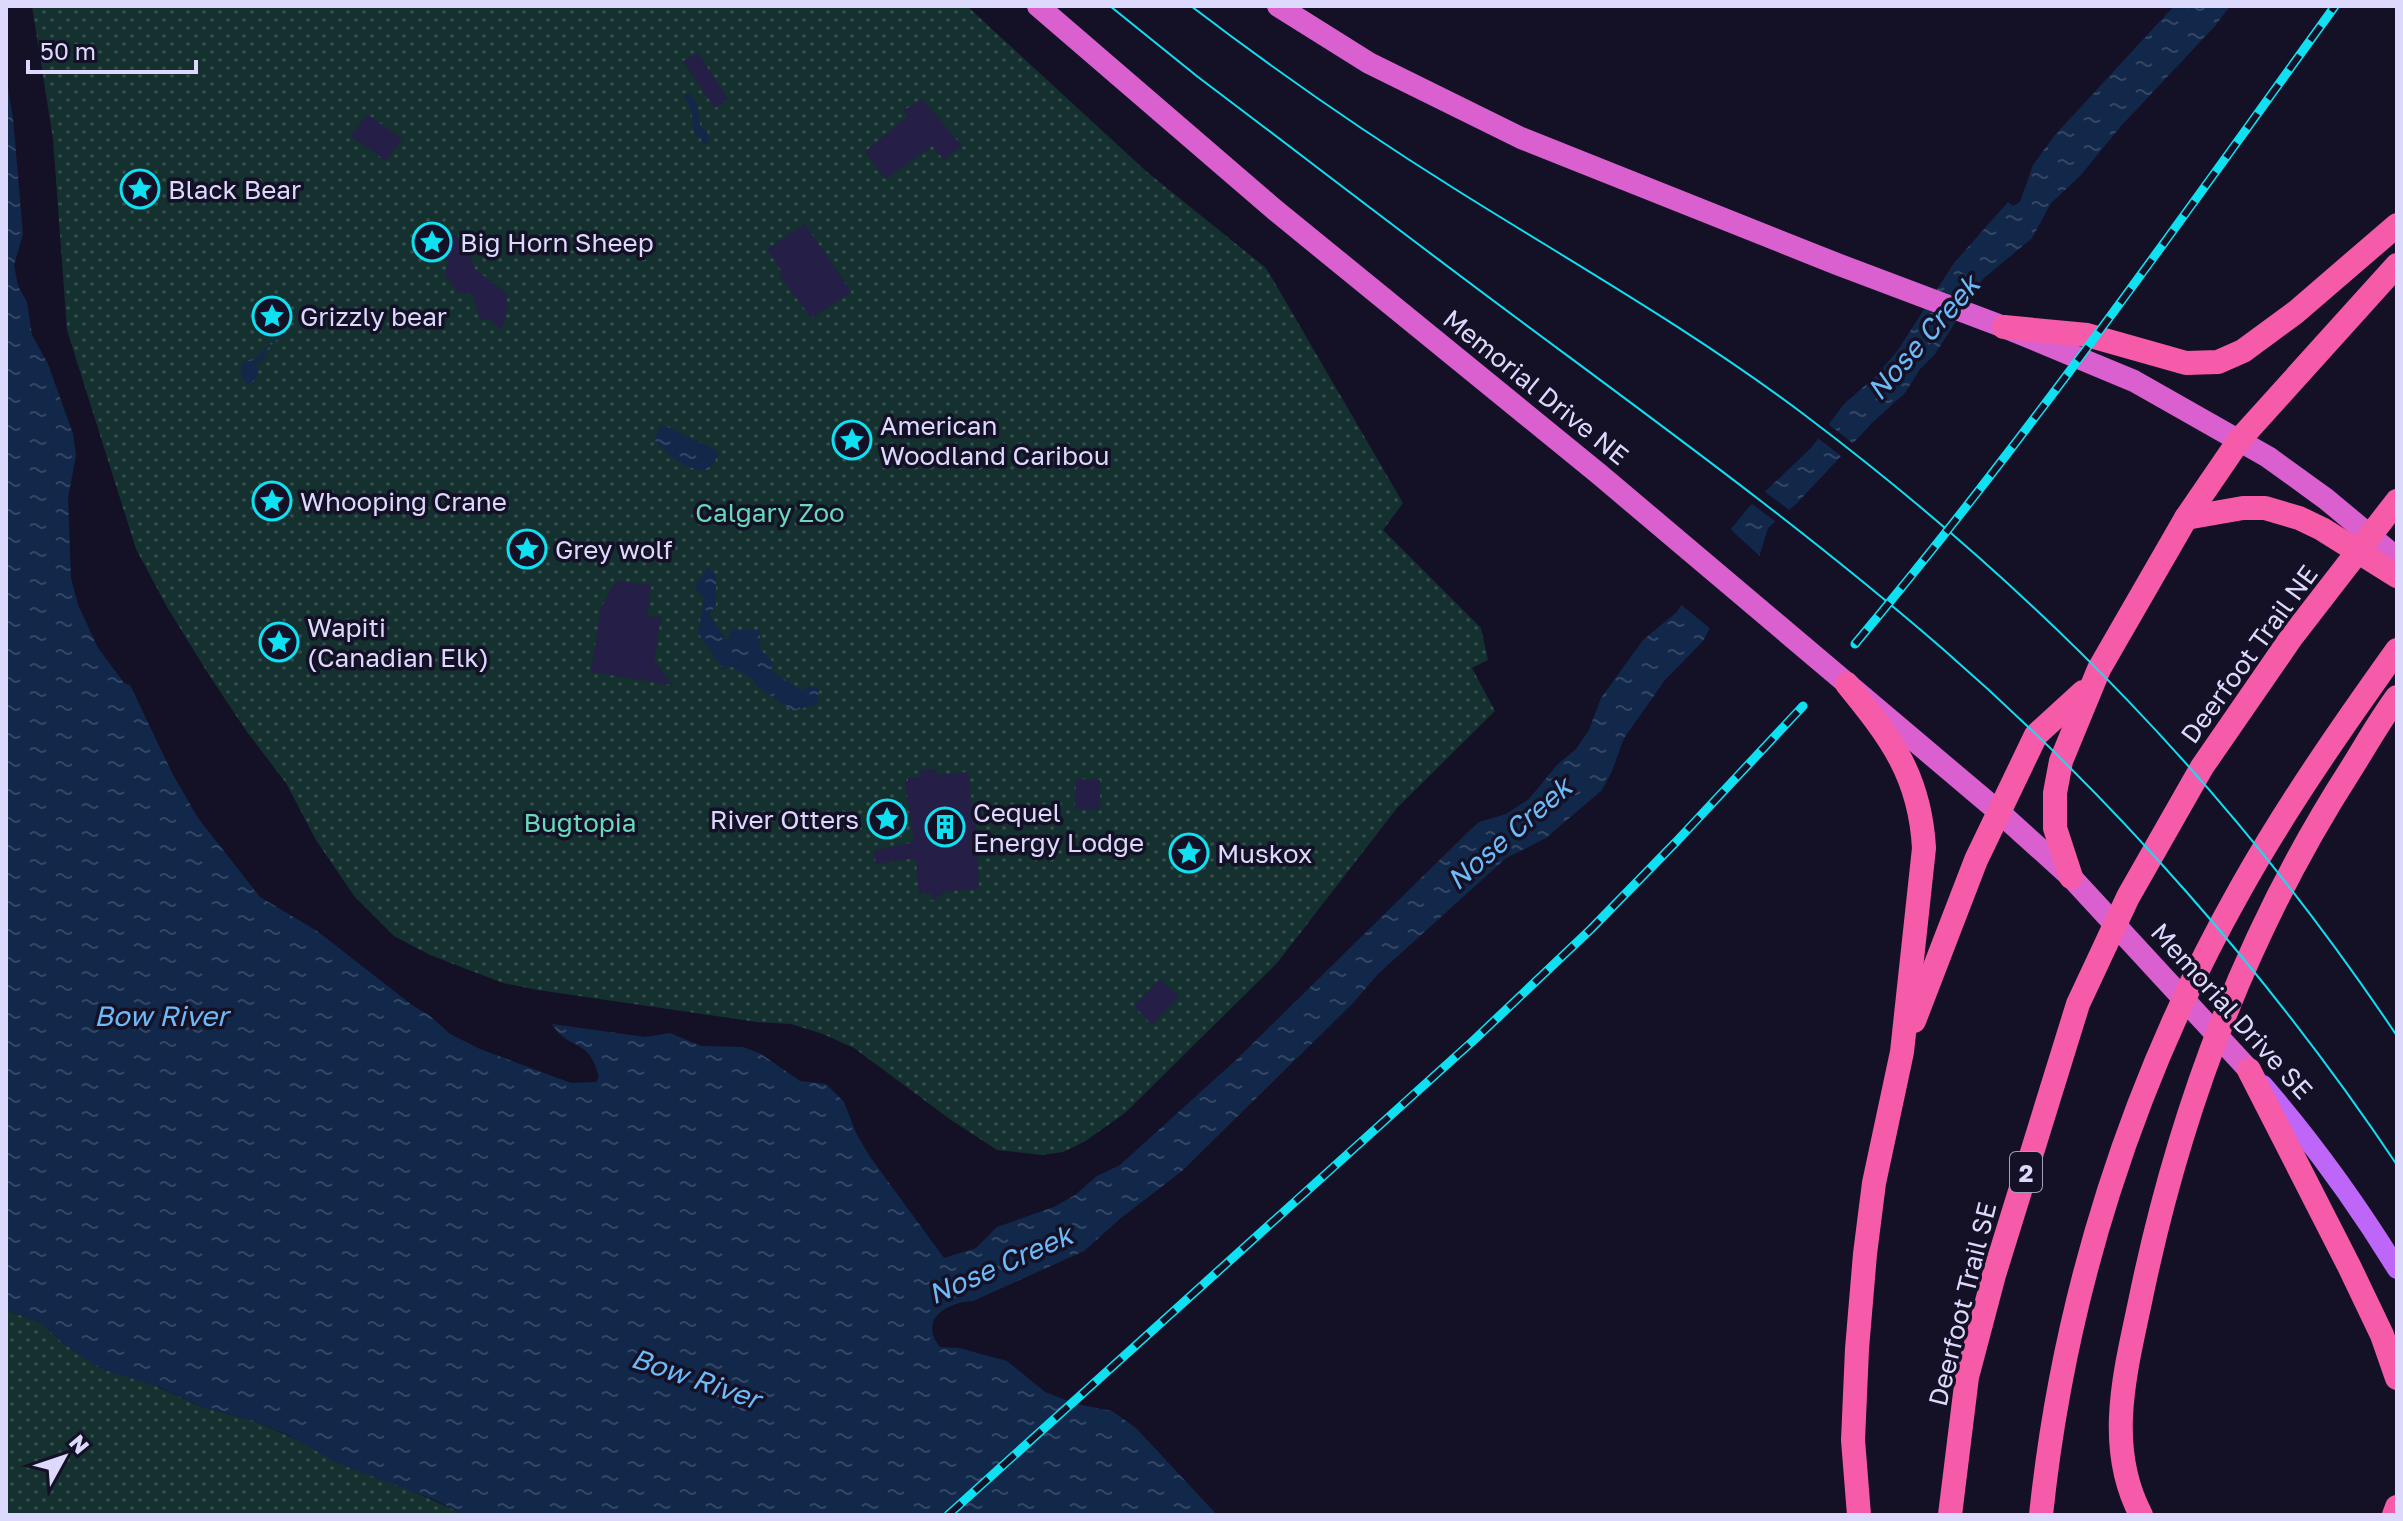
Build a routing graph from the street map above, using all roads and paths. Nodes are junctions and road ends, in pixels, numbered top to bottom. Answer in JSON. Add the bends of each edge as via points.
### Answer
{"nodes":[{"id":1,"x":1038,"y":6,"type":"edge"},
{"id":2,"x":1278,"y":6,"type":"edge"},
{"id":3,"x":2397,"y":225,"type":"edge"},
{"id":4,"x":2397,"y":265,"type":"edge"},
{"id":5,"x":2004,"y":327,"type":"junction"},
{"id":6,"x":2240,"y":439,"type":"junction"},
{"id":7,"x":2397,"y":501,"type":"edge"},
{"id":8,"x":2186,"y":518,"type":"junction"},
{"id":9,"x":2397,"y":558,"type":"edge"},
{"id":10,"x":2397,"y":576,"type":"edge"},
{"id":11,"x":2397,"y":650,"type":"edge"},
{"id":12,"x":1847,"y":684,"type":"junction"},
{"id":13,"x":2091,"y":685,"type":"junction"},
{"id":14,"x":2397,"y":697,"type":"edge"},
{"id":15,"x":1999,"y":812,"type":"junction"},
{"id":16,"x":2155,"y":846,"type":"joint"},
{"id":17,"x":2071,"y":877,"type":"junction"},
{"id":18,"x":1902,"y":1052,"type":"junction"},
{"id":19,"x":2249,"y":1070,"type":"junction"},
{"id":20,"x":2397,"y":1269,"type":"edge"},
{"id":21,"x":2397,"y":1378,"type":"edge"},
{"id":22,"x":2397,"y":1507,"type":"edge"},
{"id":23,"x":1859,"y":1515,"type":"edge"},
{"id":24,"x":1950,"y":1515,"type":"edge"},
{"id":25,"x":2041,"y":1515,"type":"edge"},
{"id":26,"x":2141,"y":1515,"type":"edge"},
{"id":27,"x":2394,"y":1515,"type":"edge"}],
"edges":[{"from":1,"to":12,"type":"highway","name":"Memorial Drive NE","via":[[1275,210]]},
{"from":2,"to":5,"type":"highway","via":[[1369,63],[1521,138]]},
{"from":3,"to":5,"type":"highway","via":[[2296,312],[2243,351],[2218,362],[2186,363],[2087,335]]},
{"from":4,"to":6,"type":"highway"},
{"from":5,"to":6,"type":"highway","via":[[2134,381]]},
{"from":6,"to":8,"type":"highway"},
{"from":6,"to":9,"type":"highway","via":[[2326,499]]},
{"from":7,"to":16,"type":"highway","name":"Deerfoot Trail NE","number":"2","via":[[2291,638]]},
{"from":8,"to":10,"type":"highway","via":[[2265,508],[2299,518]]},
{"from":8,"to":13,"type":"highway"},
{"from":11,"to":25,"type":"highway","via":[[2312,772],[2240,890],[2166,1040],[2111,1183],[2073,1319]]},
{"from":12,"to":15,"type":"highway","name":"Memorial Drive NE"},
{"from":12,"to":18,"type":"highway","via":[[1907,767],[1923,818]]},
{"from":13,"to":15,"type":"highway","via":[[2036,735]]},
{"from":13,"to":17,"type":"highway","via":[[2061,761],[2055,793],[2055,828]]},
{"from":14,"to":26,"type":"highway","via":[[2293,866],[2236,983],[2192,1102],[2155,1228],[2120,1410],[2121,1461]]},
{"from":15,"to":17,"type":"highway","name":"Memorial Drive SE"},
{"from":15,"to":18,"type":"highway","via":[[1951,920]]},
{"from":16,"to":24,"type":"highway","name":"Deerfoot Trail SE","number":"2","via":[[2078,1004],[1998,1261],[1967,1377]]},
{"from":17,"to":19,"type":"highway","name":"Memorial Drive SE"},
{"from":18,"to":23,"type":"highway","via":[[1865,1254],[1853,1440]]},
{"from":19,"to":20,"type":"main road","name":"Memorial Drive SE","via":[[2300,1128]]},
{"from":19,"to":21,"type":"highway","via":[[2350,1268]]},
{"from":22,"to":27,"type":"highway"}]}
